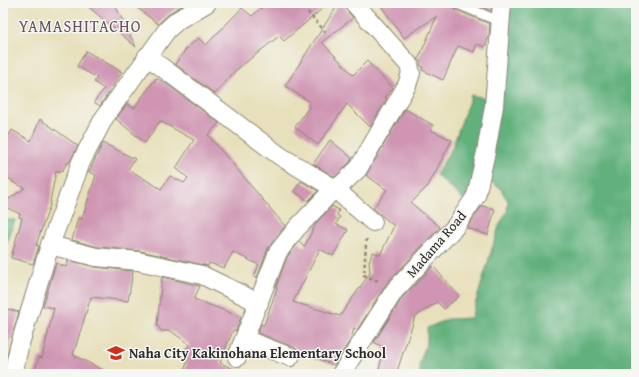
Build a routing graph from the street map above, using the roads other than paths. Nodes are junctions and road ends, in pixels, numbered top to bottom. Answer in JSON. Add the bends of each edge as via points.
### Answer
{"nodes":[{"id":1,"x":206,"y":3,"type":"edge"},
{"id":2,"x":354,"y":3,"type":"edge"},
{"id":3,"x":502,"y":3,"type":"edge"},
{"id":4,"x":458,"y":4,"type":"dead end"},
{"id":5,"x":501,"y":22,"type":"junction"},
{"id":6,"x":147,"y":56,"type":"junction"},
{"id":7,"x":335,"y":189,"type":"junction"},
{"id":8,"x":373,"y":222,"type":"road end"},
{"id":9,"x":50,"y":245,"type":"junction"},
{"id":10,"x":259,"y":303,"type":"junction"},
{"id":11,"x":244,"y":339,"type":"junction"},
{"id":12,"x":237,"y":357,"type":"dead end"},
{"id":13,"x":290,"y":357,"type":"dead end"},
{"id":14,"x":13,"y":374,"type":"edge"},
{"id":15,"x":341,"y":374,"type":"edge"}],
"edges":[{"from":1,"to":6,"type":"street","via":[[166,30]]},
{"from":2,"to":7,"type":"street","via":[[409,65],[410,73],[407,86],[358,169]]},
{"from":3,"to":5,"type":"street","name":"Madama Road"},
{"from":4,"to":5,"type":"lane"},
{"from":5,"to":15,"type":"street","name":"Madama Road","via":[[494,106],[476,196],[455,227],[395,290]]},
{"from":6,"to":7,"type":"street","via":[[280,156]]},
{"from":6,"to":9,"type":"street","via":[[104,118],[81,162]]},
{"from":7,"to":8,"type":"street"},
{"from":7,"to":10,"type":"street","via":[[297,228],[278,252]]},
{"from":9,"to":10,"type":"street","via":[[96,257],[138,261],[202,275]]},
{"from":9,"to":14,"type":"street"},
{"from":10,"to":11,"type":"street"},
{"from":11,"to":12,"type":"street"},
{"from":11,"to":13,"type":"street"}]}
